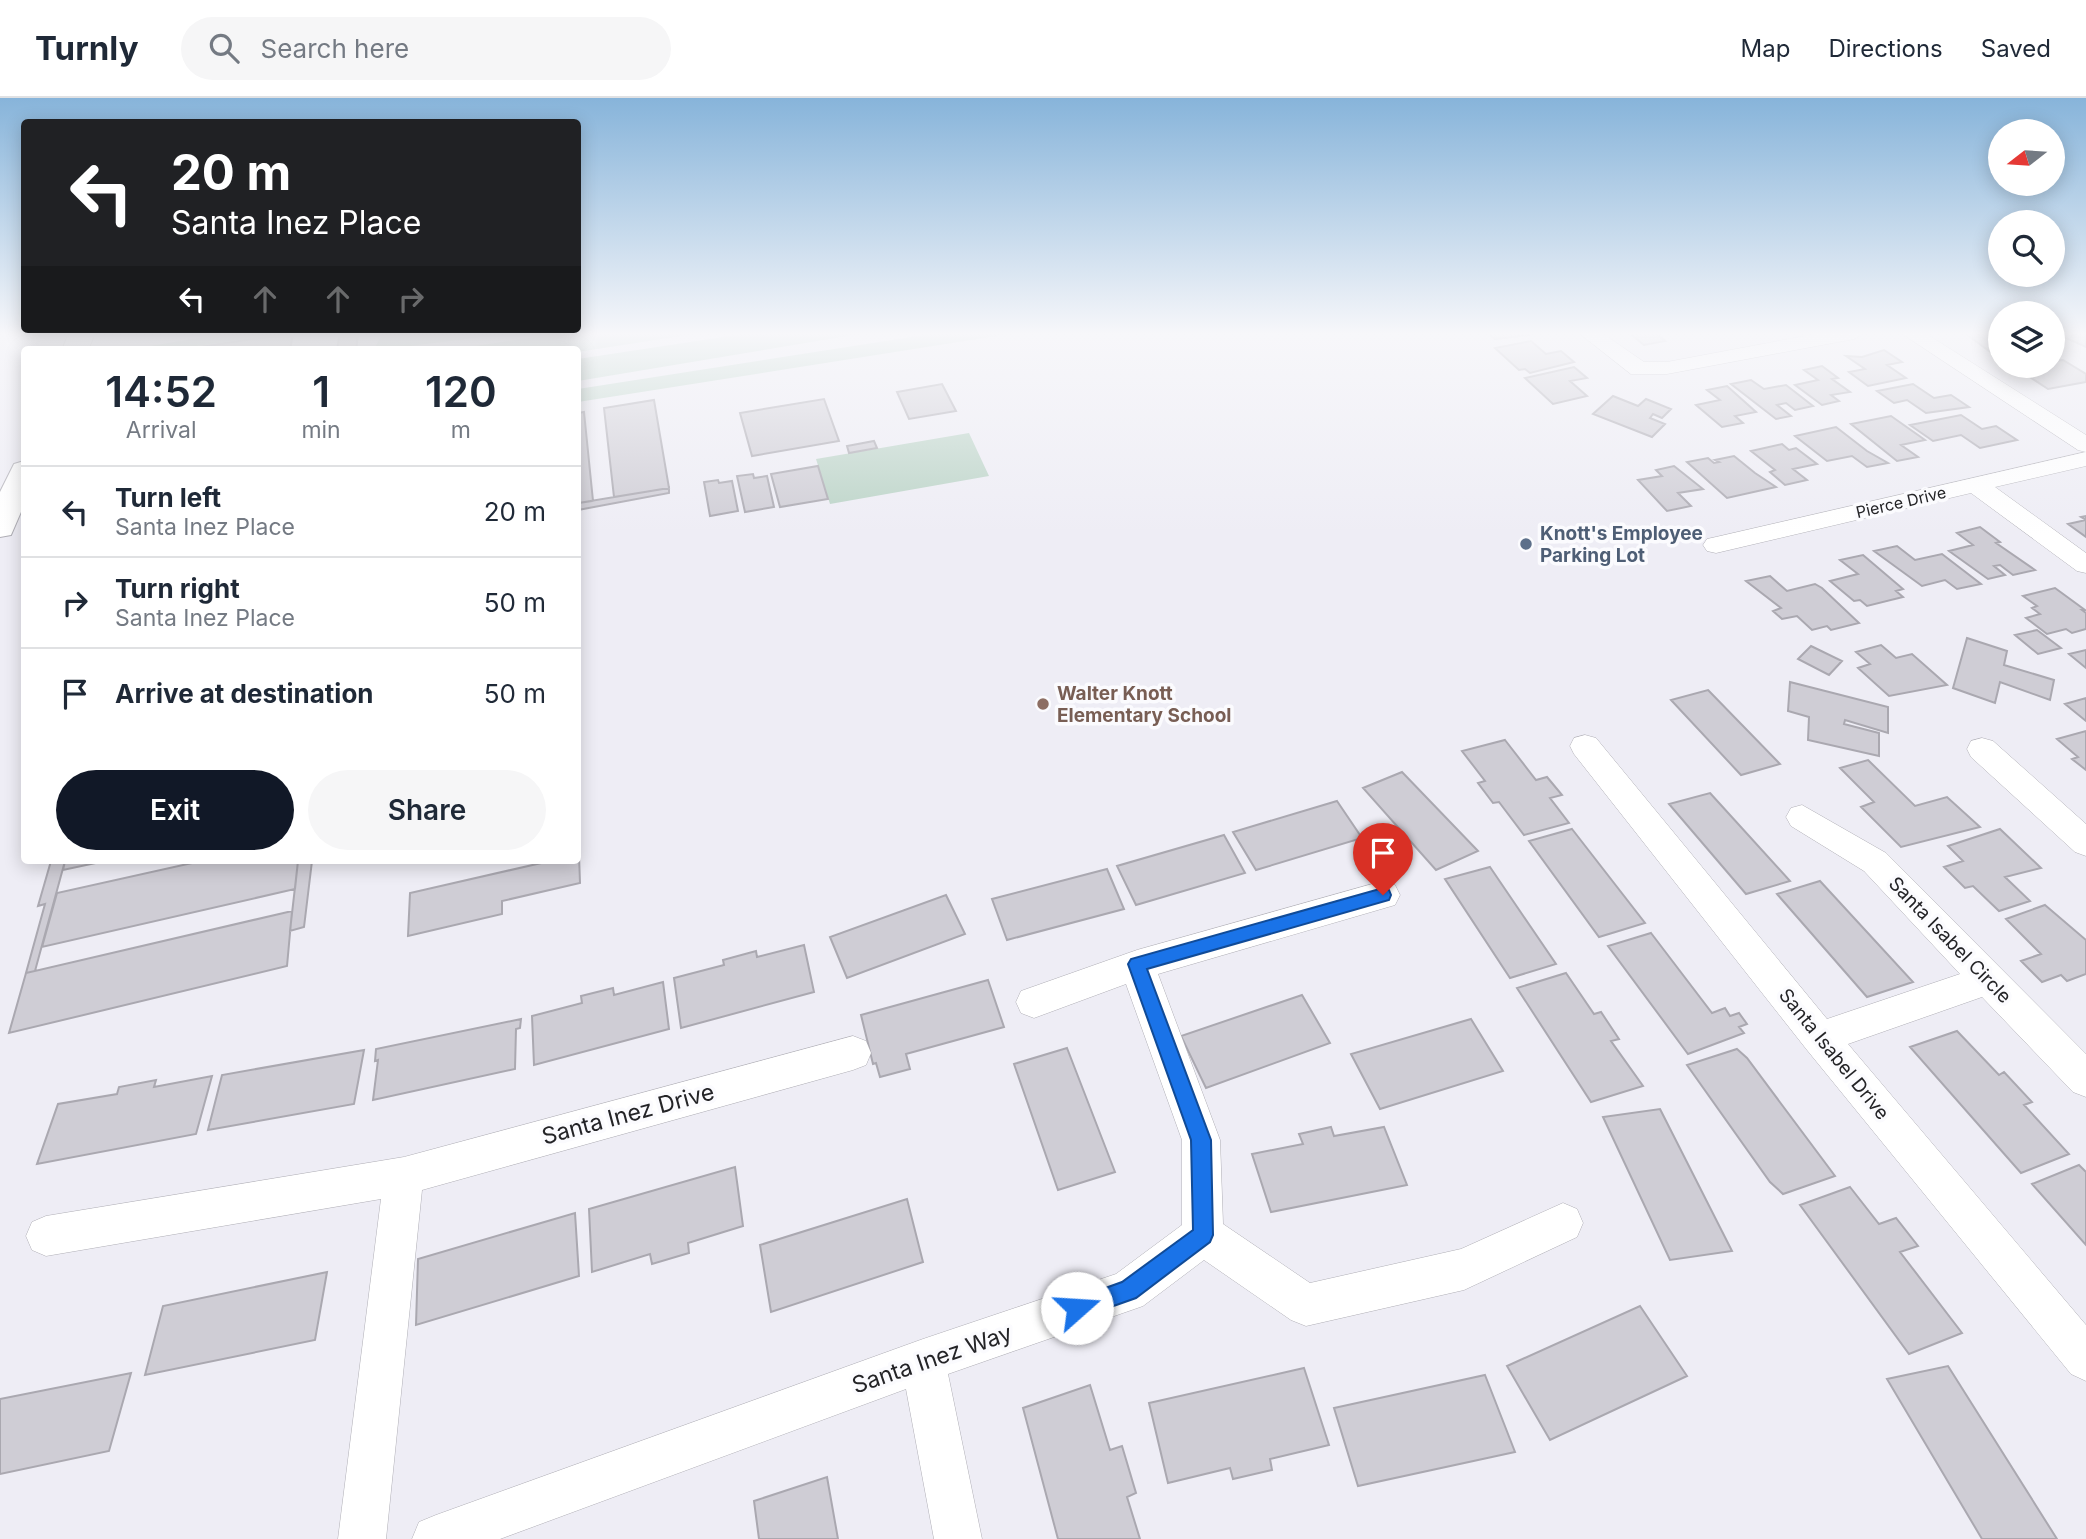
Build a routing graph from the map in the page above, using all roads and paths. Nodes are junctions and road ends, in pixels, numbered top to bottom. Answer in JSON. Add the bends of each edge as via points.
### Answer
{"nodes":[{"id":1,"x":2016,"y":400,"type":"edge"},
{"id":2,"x":2086,"y":445,"type":"edge"},
{"id":3,"x":2086,"y":459,"type":"edge"},
{"id":4,"x":21,"y":477,"type":"edge"},
{"id":5,"x":1976,"y":485,"type":"junction"},
{"id":6,"x":0,"y":528,"type":"edge"},
{"id":7,"x":1716,"y":545,"type":"dead end"},
{"id":8,"x":2086,"y":565,"type":"edge"},
{"id":9,"x":1586,"y":746,"type":"dead end"},
{"id":10,"x":1982,"y":750,"type":"dead end"},
{"id":11,"x":1802,"y":817,"type":"dead end"},
{"id":12,"x":2086,"y":843,"type":"edge"},
{"id":13,"x":1383,"y":895,"type":"dead end"},
{"id":14,"x":1137,"y":964,"type":"junction"},
{"id":15,"x":1989,"y":979,"type":"junction"},
{"id":16,"x":1034,"y":1002,"type":"dead end"},
{"id":17,"x":1820,"y":1038,"type":"junction"},
{"id":18,"x":853,"y":1053,"type":"dead end"},
{"id":19,"x":2086,"y":1080,"type":"edge"},
{"id":20,"x":404,"y":1176,"type":"junction"},
{"id":21,"x":1563,"y":1223,"type":"dead end"},
{"id":22,"x":1203,"y":1235,"type":"junction"},
{"id":23,"x":46,"y":1236,"type":"dead end"},
{"id":24,"x":2086,"y":1359,"type":"edge"},
{"id":25,"x":923,"y":1361,"type":"junction"},
{"id":26,"x":362,"y":1539,"type":"edge"},
{"id":27,"x":436,"y":1539,"type":"edge"},
{"id":28,"x":958,"y":1539,"type":"edge"}],
"edges":[{"from":1,"to":2,"type":"street"},
{"from":3,"to":5,"type":"street","name":"Pierce Drive"},
{"from":4,"to":6,"type":"main road"},
{"from":5,"to":7,"type":"street","name":"Pierce Drive"},
{"from":5,"to":8,"type":"street"},
{"from":9,"to":17,"type":"street","name":"Santa Isabel Drive"},
{"from":10,"to":12,"type":"street"},
{"from":11,"to":15,"type":"street","name":"Santa Isabel Circle","via":[[1875,862]]},
{"from":13,"to":14,"type":"street"},
{"from":14,"to":16,"type":"street"},
{"from":14,"to":22,"type":"street","via":[[1201,1140]]},
{"from":15,"to":17,"type":"street"},
{"from":15,"to":19,"type":"street","name":"Santa Isabel Circle"},
{"from":17,"to":24,"type":"street","name":"Santa Isabel Drive"},
{"from":18,"to":20,"type":"street","name":"Santa Inez Drive"},
{"from":20,"to":23,"type":"street","name":"Santa Inez Drive"},
{"from":20,"to":26,"type":"street"},
{"from":21,"to":22,"type":"street","via":[[1464,1269],[1307,1305]]},
{"from":22,"to":25,"type":"street","name":"Santa Inez Way","via":[[1128,1291]]},
{"from":25,"to":27,"type":"street","name":"Santa Inez Way"},
{"from":25,"to":28,"type":"street"}]}
